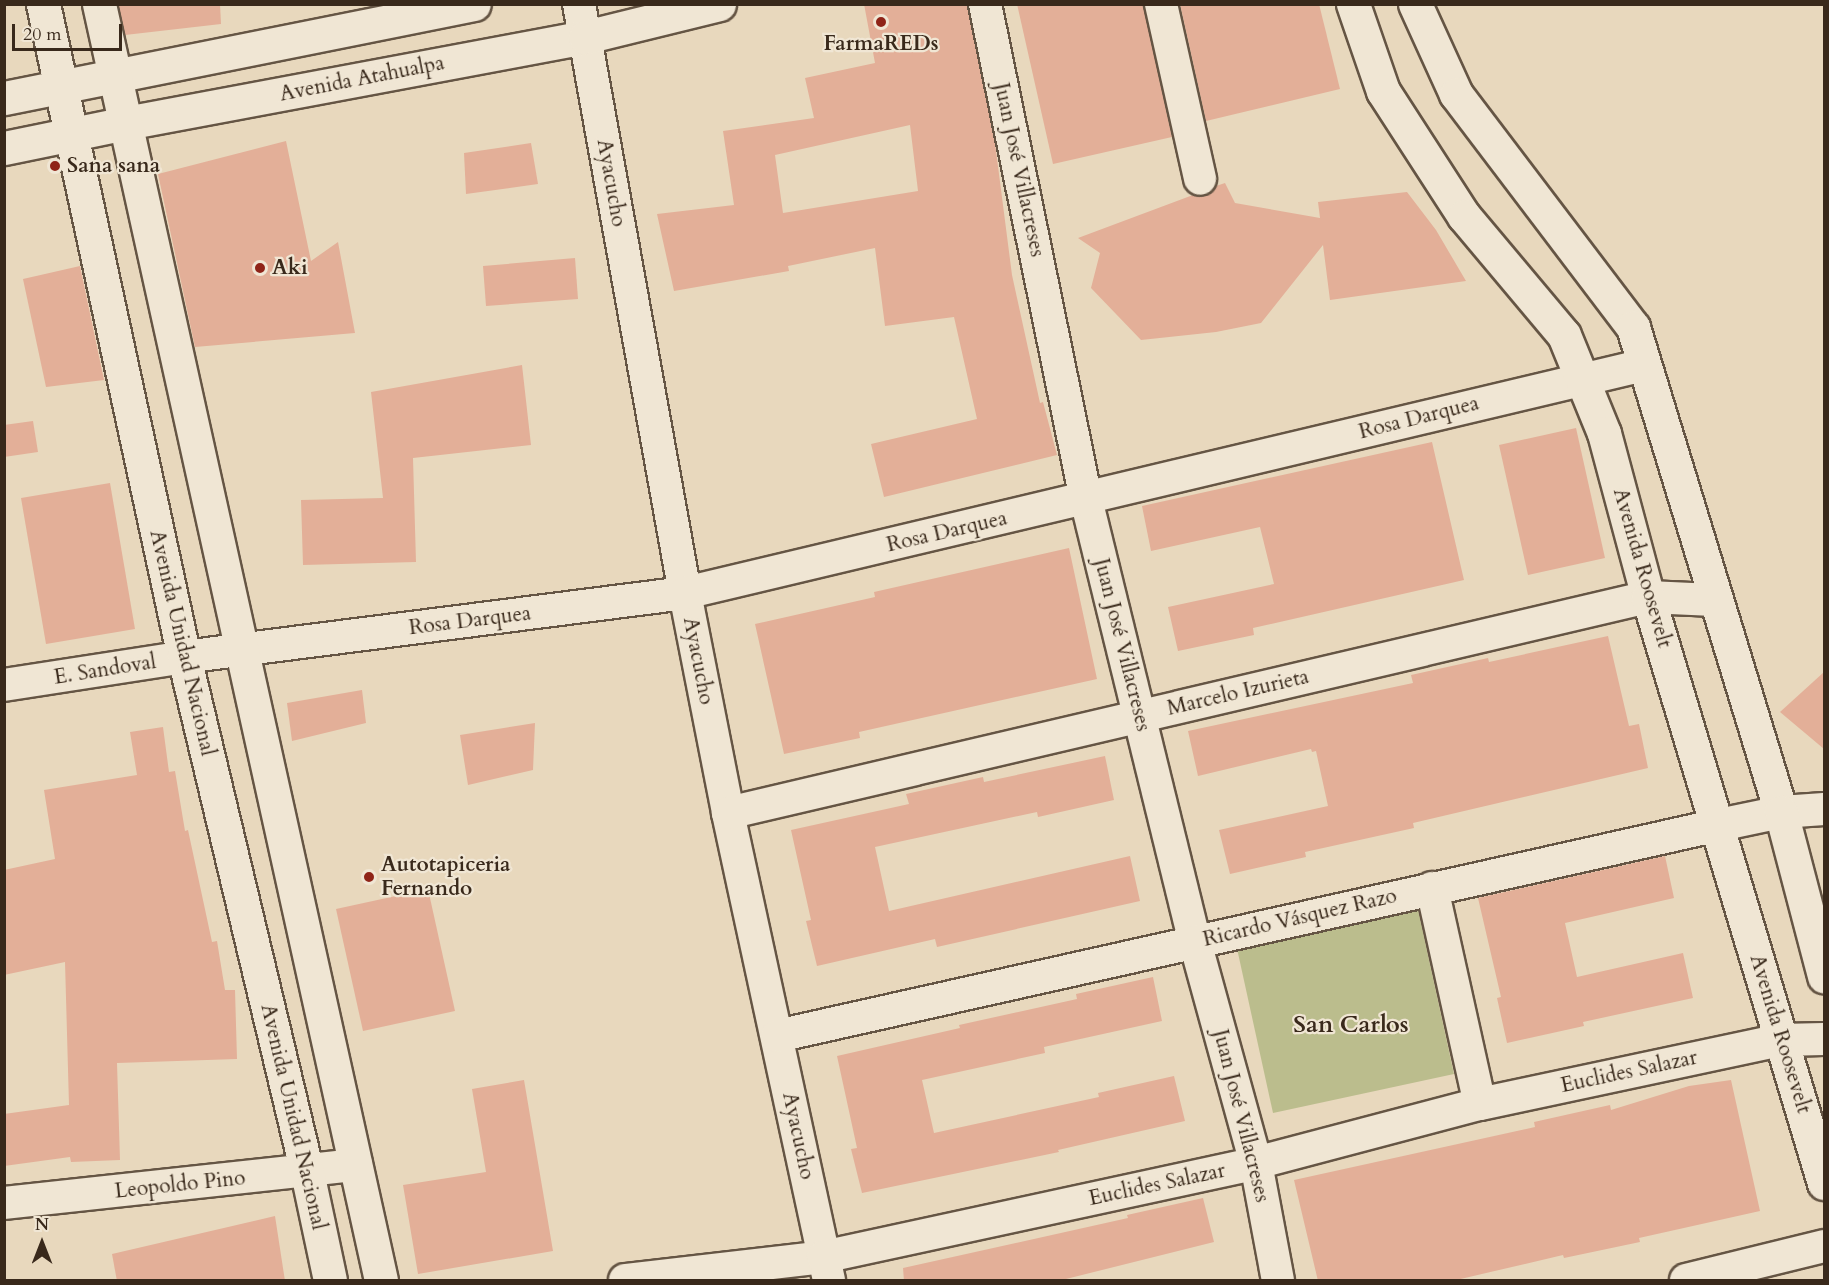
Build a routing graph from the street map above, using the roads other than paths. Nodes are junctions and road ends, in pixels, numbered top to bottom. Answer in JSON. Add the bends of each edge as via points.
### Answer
{"nodes":[{"id":1,"x":43,"y":4,"type":"edge"},
{"id":2,"x":99,"y":4,"type":"edge"},
{"id":3,"x":474,"y":4,"type":"edge"},
{"id":4,"x":579,"y":4,"type":"edge"},
{"id":5,"x":719,"y":4,"type":"edge"},
{"id":6,"x":985,"y":4,"type":"edge"},
{"id":7,"x":1161,"y":4,"type":"edge"},
{"id":8,"x":1353,"y":4,"type":"edge"},
{"id":9,"x":1415,"y":4,"type":"edge"},
{"id":10,"x":585,"y":37,"type":"junction"},
{"id":11,"x":115,"y":76,"type":"junction"},
{"id":12,"x":60,"y":87,"type":"junction"},
{"id":13,"x":4,"y":98,"type":"edge"},
{"id":14,"x":126,"y":123,"type":"junction"},
{"id":15,"x":70,"y":134,"type":"junction"},
{"id":16,"x":4,"y":148,"type":"edge"},
{"id":17,"x":1200,"y":179,"type":"dead end"},
{"id":18,"x":1644,"y":365,"type":"junction"},
{"id":19,"x":1581,"y":379,"type":"junction"},
{"id":20,"x":1086,"y":499,"type":"junction"},
{"id":21,"x":685,"y":593,"type":"junction"},
{"id":22,"x":1648,"y":597,"type":"junction"},
{"id":23,"x":1714,"y":600,"type":"junction"},
{"id":24,"x":242,"y":650,"type":"junction"},
{"id":25,"x":184,"y":657,"type":"junction"},
{"id":26,"x":4,"y":685,"type":"edge"},
{"id":27,"x":1139,"y":717,"type":"junction"},
{"id":28,"x":1824,"y":809,"type":"edge"},
{"id":29,"x":1780,"y":812,"type":"junction"},
{"id":30,"x":728,"y":813,"type":"junction"},
{"id":31,"x":1719,"y":825,"type":"junction"},
{"id":32,"x":1432,"y":888,"type":"junction"},
{"id":33,"x":1195,"y":942,"type":"junction"},
{"id":34,"x":1824,"y":976,"type":"edge"},
{"id":35,"x":777,"y":1036,"type":"junction"},
{"id":36,"x":1824,"y":1039,"type":"edge"},
{"id":37,"x":1781,"y":1040,"type":"junction"},
{"id":38,"x":1480,"y":1104,"type":"junction"},
{"id":39,"x":1256,"y":1163,"type":"junction"},
{"id":40,"x":356,"y":1165,"type":"junction"},
{"id":41,"x":307,"y":1172,"type":"junction"},
{"id":42,"x":1824,"y":1183,"type":"edge"},
{"id":43,"x":4,"y":1203,"type":"edge"},
{"id":44,"x":1824,"y":1246,"type":"edge"},
{"id":45,"x":826,"y":1269,"type":"edge"},
{"id":46,"x":330,"y":1281,"type":"edge"},
{"id":47,"x":381,"y":1281,"type":"edge"},
{"id":48,"x":625,"y":1281,"type":"edge"},
{"id":49,"x":1278,"y":1281,"type":"edge"},
{"id":50,"x":1686,"y":1281,"type":"edge"}],
"edges":[{"from":1,"to":12,"type":"street","name":"Avenida Unidad Nacional"},
{"from":2,"to":11,"type":"street"},
{"from":3,"to":11,"type":"street"},
{"from":4,"to":10,"type":"street","name":"Ayacucho"},
{"from":5,"to":10,"type":"street","name":"Avenida Atahualpa"},
{"from":6,"to":20,"type":"street","name":"Juan José Villacreses"},
{"from":7,"to":17,"type":"street"},
{"from":8,"to":19,"type":"street","name":"Avenida Roosevelt","via":[[1383,91],[1464,216],[1564,335]]},
{"from":9,"to":18,"type":"street","via":[[1456,94],[1633,327]]},
{"from":10,"to":14,"type":"street","name":"Avenida Atahualpa"},
{"from":10,"to":21,"type":"street","name":"Ayacucho"},
{"from":11,"to":12,"type":"street"},
{"from":11,"to":14,"type":"street"},
{"from":12,"to":13,"type":"street"},
{"from":12,"to":15,"type":"street","name":"Avenida Unidad Nacional"},
{"from":14,"to":15,"type":"street","name":"Avenida Atahualpa"},
{"from":14,"to":24,"type":"street"},
{"from":15,"to":16,"type":"street","name":"Avenida Atahualpa"},
{"from":15,"to":25,"type":"street","name":"Avenida Unidad Nacional"},
{"from":18,"to":19,"type":"street","name":"Rosa Darquea"},
{"from":18,"to":23,"type":"street"},
{"from":19,"to":20,"type":"street","name":"Rosa Darquea"},
{"from":19,"to":22,"type":"street","name":"Avenida Roosevelt","via":[[1604,433]]},
{"from":20,"to":21,"type":"street","name":"Rosa Darquea"},
{"from":20,"to":27,"type":"street","name":"Juan José Villacreses"},
{"from":21,"to":24,"type":"street","name":"Rosa Darquea"},
{"from":21,"to":30,"type":"street","name":"Ayacucho"},
{"from":22,"to":23,"type":"street","name":"Marcelo Izurieta"},
{"from":22,"to":27,"type":"street","name":"Marcelo Izurieta"},
{"from":22,"to":31,"type":"street","name":"Avenida Roosevelt"},
{"from":23,"to":29,"type":"street"},
{"from":24,"to":25,"type":"street","name":"E. Sandoval"},
{"from":24,"to":40,"type":"street"},
{"from":25,"to":26,"type":"street","name":"E. Sandoval"},
{"from":25,"to":41,"type":"street","name":"Avenida Unidad Nacional"},
{"from":27,"to":30,"type":"street","name":"Marcelo Izurieta"},
{"from":27,"to":33,"type":"street","name":"Juan José Villacreses"},
{"from":28,"to":29,"type":"street","name":"Ricardo Vásquez Razo"},
{"from":29,"to":31,"type":"street","name":"Ricardo Vásquez Razo"},
{"from":29,"to":34,"type":"street"},
{"from":30,"to":35,"type":"street","name":"Ayacucho"},
{"from":31,"to":32,"type":"street","name":"Ricardo Vásquez Razo"},
{"from":31,"to":37,"type":"street","name":"Avenida Roosevelt"},
{"from":32,"to":33,"type":"street","name":"Ricardo Vásquez Razo"},
{"from":32,"to":38,"type":"street"},
{"from":33,"to":35,"type":"street","name":"Ricardo Vásquez Razo"},
{"from":33,"to":39,"type":"street","name":"Juan José Villacreses"},
{"from":35,"to":45,"type":"street","name":"Ayacucho"},
{"from":36,"to":37,"type":"street","name":"Euclides Salazar"},
{"from":37,"to":38,"type":"street","name":"Euclides Salazar"},
{"from":37,"to":42,"type":"street","name":"Avenida Roosevelt"},
{"from":38,"to":39,"type":"street","name":"Euclides Salazar"},
{"from":39,"to":45,"type":"street","name":"Euclides Salazar"},
{"from":39,"to":49,"type":"street","name":"Juan José Villacreses"},
{"from":40,"to":41,"type":"street","name":"Leopoldo Pino"},
{"from":40,"to":47,"type":"street"},
{"from":41,"to":43,"type":"street","name":"Leopoldo Pino"},
{"from":41,"to":46,"type":"street","name":"Avenida Unidad Nacional"},
{"from":44,"to":50,"type":"street"},
{"from":45,"to":48,"type":"street","name":"Euclides Salazar"}]}
